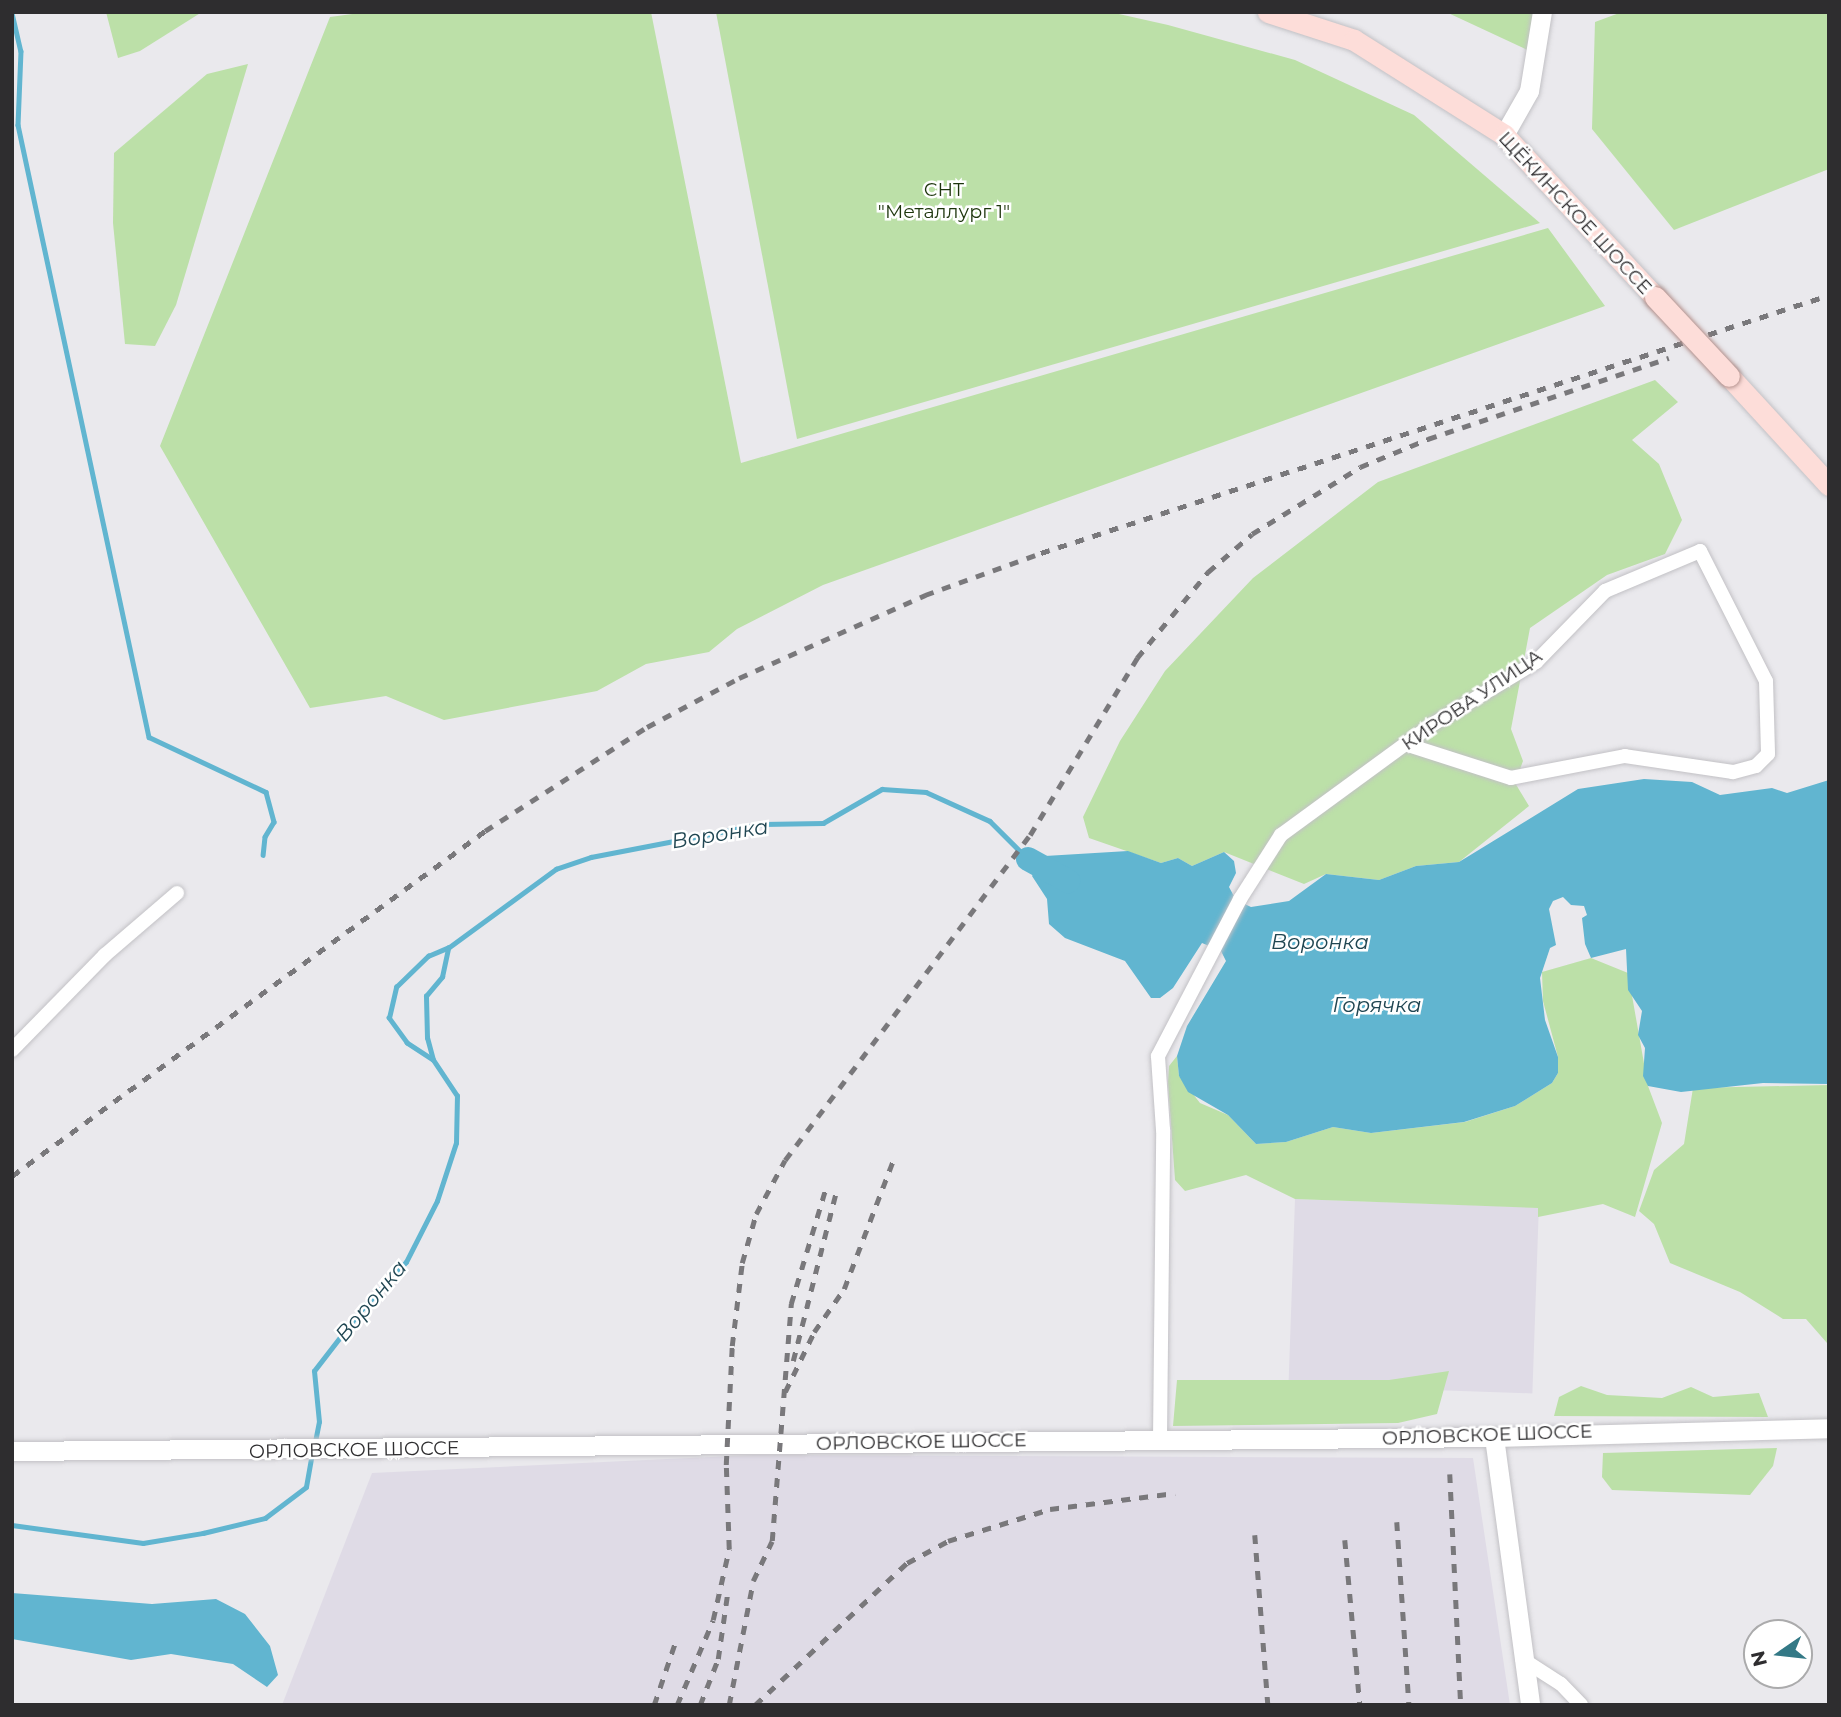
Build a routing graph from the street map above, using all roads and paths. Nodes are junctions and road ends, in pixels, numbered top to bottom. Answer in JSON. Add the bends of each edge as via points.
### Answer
{"nodes":[{"id":1,"x":1268,"y":12,"type":"edge"},
{"id":2,"x":1542,"y":12,"type":"edge"},
{"id":3,"x":1504,"y":135,"type":"junction"},
{"id":4,"x":1829,"y":485,"type":"edge"},
{"id":5,"x":1405,"y":744,"type":"junction"},
{"id":6,"x":177,"y":893,"type":"dead end"},
{"id":7,"x":12,"y":1050,"type":"edge"},
{"id":8,"x":1829,"y":1428,"type":"edge"},
{"id":9,"x":1494,"y":1437,"type":"junction"},
{"id":10,"x":1160,"y":1439,"type":"junction"},
{"id":11,"x":12,"y":1451,"type":"edge"},
{"id":12,"x":1522,"y":1659,"type":"junction"},
{"id":13,"x":1530,"y":1705,"type":"edge"},
{"id":14,"x":1581,"y":1705,"type":"edge"}],
"edges":[{"from":1,"to":3,"type":"main road","name":"ЩЁКИНСКОЕ ШОССЕ","via":[[1354,40]]},
{"from":2,"to":3,"type":"main road","via":[[1529,90]]},
{"from":3,"to":4,"type":"main road","name":"ЩЁКИНСКОЕ ШОССЕ","bridge":true},
{"from":5,"to":5,"type":"street","name":"КИРОВА УЛИЦА","via":[[1536,662],[1605,591],[1700,551],[1766,681],[1771,731],[1768,754],[1756,766],[1734,772],[1625,756],[1511,778]]},
{"from":5,"to":10,"type":"street","name":"КИРОВА УЛИЦА","via":[[1281,835],[1240,899],[1158,1056],[1163,1130]]},
{"from":6,"to":7,"type":"street","via":[[104,955]]},
{"from":8,"to":9,"type":"main road","name":"ОРЛОВСКОЕ ШОССЕ"},
{"from":9,"to":10,"type":"main road","name":"ОРЛОВСКОЕ ШОССЕ"},
{"from":9,"to":12,"type":"main road"},
{"from":10,"to":11,"type":"main road","name":"ОРЛОВСКОЕ ШОССЕ"},
{"from":12,"to":13,"type":"main road"},
{"from":12,"to":14,"type":"street","via":[[1561,1684]]}]}
